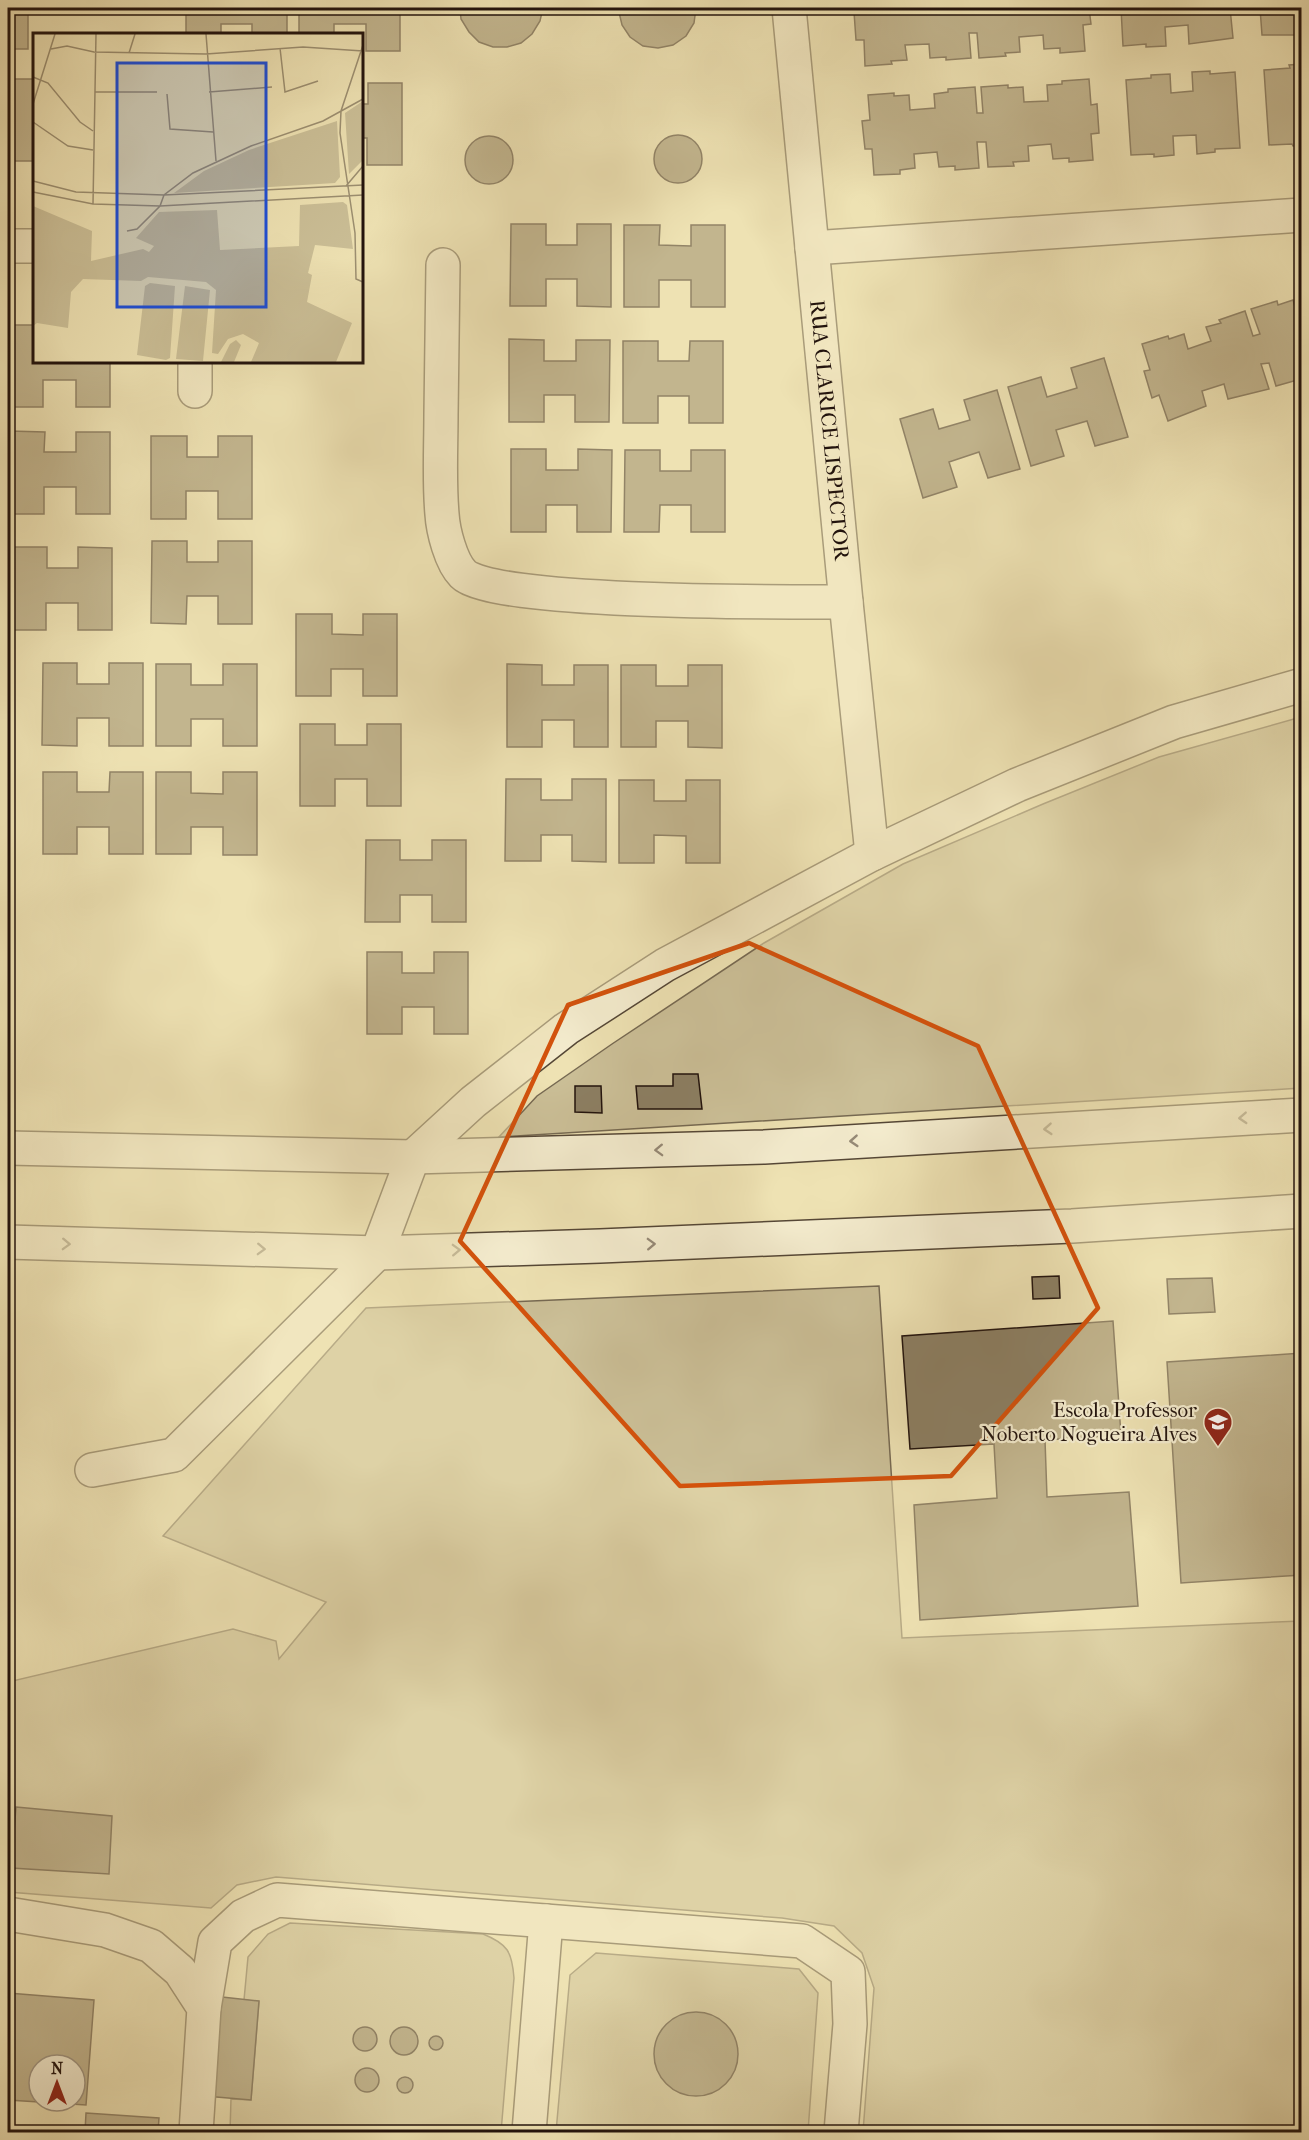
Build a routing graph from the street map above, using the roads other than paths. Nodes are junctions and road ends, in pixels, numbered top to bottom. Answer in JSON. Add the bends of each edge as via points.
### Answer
{"nodes":[{"id":1,"x":789,"y":8,"type":"edge"},
{"id":2,"x":1302,"y":215,"type":"edge"},
{"id":3,"x":8,"y":246,"type":"edge"},
{"id":4,"x":33,"y":246,"type":"edge"},
{"id":5,"x":812,"y":248,"type":"junction"},
{"id":6,"x":443,"y":265,"type":"dead end"},
{"id":7,"x":846,"y":602,"type":"junction"},
{"id":8,"x":1302,"y":686,"type":"edge"},
{"id":9,"x":872,"y":854,"type":"junction"},
{"id":10,"x":1302,"y":1115,"type":"edge"},
{"id":11,"x":8,"y":1148,"type":"edge"},
{"id":12,"x":413,"y":1157,"type":"junction"},
{"id":13,"x":1302,"y":1211,"type":"edge"},
{"id":14,"x":8,"y":1242,"type":"edge"},
{"id":15,"x":376,"y":1253,"type":"junction"},
{"id":16,"x":92,"y":1470,"type":"dead end"},
{"id":17,"x":8,"y":1914,"type":"edge"},
{"id":18,"x":546,"y":1921,"type":"junction"},
{"id":19,"x":204,"y":2008,"type":"junction"},
{"id":20,"x":196,"y":2133,"type":"edge"},
{"id":21,"x":529,"y":2133,"type":"edge"},
{"id":22,"x":841,"y":2133,"type":"edge"}],
"edges":[{"from":1,"to":5,"type":"street","name":"RUA CLARICE LISPECTOR"},
{"from":2,"to":5,"type":"street"},
{"from":3,"to":4,"type":"street"},
{"from":5,"to":7,"type":"street","name":"RUA CLARICE LISPECTOR"},
{"from":6,"to":7,"type":"street","via":[[442,515],[445,534],[462,573],[472,580],[526,592],[708,601]]},
{"from":7,"to":9,"type":"street","name":"RUA CLARICE LISPECTOR"},
{"from":8,"to":9,"type":"street","via":[[1174,722],[1017,785]]},
{"from":9,"to":12,"type":"street","via":[[665,965],[566,1029],[473,1102]]},
{"from":10,"to":12,"type":"street","one_way":true,"via":[[764,1147]]},
{"from":11,"to":12,"type":"street"},
{"from":12,"to":15,"type":"street"},
{"from":15,"to":13,"type":"street","one_way":true,"via":[[1060,1226]]},
{"from":14,"to":15,"type":"street","one_way":true},
{"from":15,"to":16,"type":"street","via":[[174,1455]]},
{"from":17,"to":19,"type":"street","via":[[105,1930],[151,1946],[180,1971]]},
{"from":18,"to":19,"type":"street","via":[[277,1900],[243,1916],[215,1942]]},
{"from":18,"to":21,"type":"street"},
{"from":18,"to":22,"type":"street","via":[[802,1941],[848,1972],[850,2024]]},
{"from":19,"to":20,"type":"street"}]}
